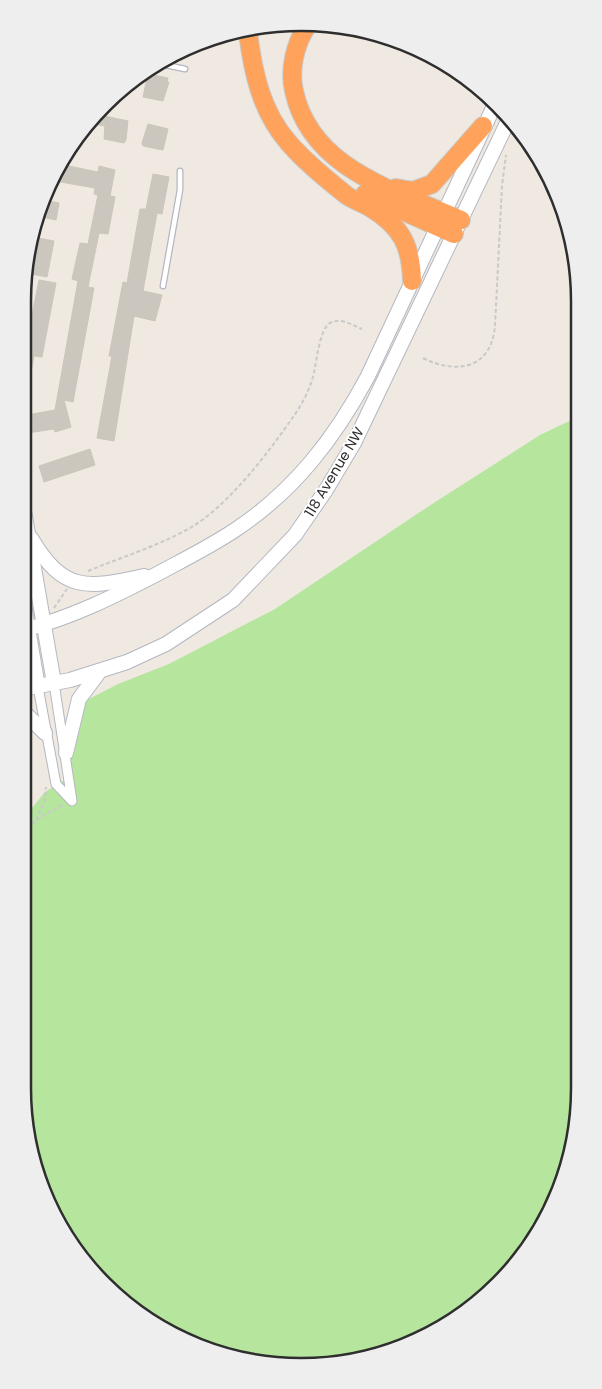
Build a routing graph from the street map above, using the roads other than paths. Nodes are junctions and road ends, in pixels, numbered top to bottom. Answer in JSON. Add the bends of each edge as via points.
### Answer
{"nodes":[{"id":1,"x":304,"y":31,"type":"edge"},
{"id":2,"x":248,"y":36,"type":"edge"},
{"id":3,"x":169,"y":66,"type":"edge"},
{"id":4,"x":185,"y":69,"type":"dead end"},
{"id":5,"x":492,"y":110,"type":"edge"},
{"id":6,"x":506,"y":125,"type":"edge"},
{"id":7,"x":483,"y":126,"type":"junction"},
{"id":8,"x":180,"y":171,"type":"dead end"},
{"id":9,"x":321,"y":173,"type":"junction"},
{"id":10,"x":376,"y":184,"type":"junction"},
{"id":11,"x":441,"y":220,"type":"junction"},
{"id":12,"x":457,"y":227,"type":"junction"},
{"id":13,"x":412,"y":280,"type":"junction"},
{"id":14,"x":162,"y":286,"type":"dead end"},
{"id":15,"x":31,"y":539,"type":"edge"},
{"id":16,"x":31,"y":555,"type":"edge"},
{"id":17,"x":159,"y":572,"type":"junction"},
{"id":18,"x":43,"y":624,"type":"junction"},
{"id":19,"x":31,"y":627,"type":"edge"},
{"id":20,"x":31,"y":656,"type":"edge"},
{"id":21,"x":100,"y":671,"type":"junction"},
{"id":22,"x":54,"y":683,"type":"junction"},
{"id":23,"x":38,"y":687,"type":"junction"},
{"id":24,"x":31,"y":688,"type":"edge"},
{"id":25,"x":31,"y":720,"type":"edge"},
{"id":26,"x":45,"y":733,"type":"junction"},
{"id":27,"x":66,"y":753,"type":"junction"}],
"edges":[{"from":1,"to":10,"type":"highway","via":[[294,57],[292,80],[297,106],[312,134],[330,155]]},
{"from":2,"to":9,"type":"highway","via":[[252,67],[261,97],[287,141]]},
{"from":3,"to":4,"type":"lane"},
{"from":5,"to":7,"type":"main road","name":"118 Avenue NW"},
{"from":6,"to":12,"type":"main road","name":"118 Avenue NW"},
{"from":7,"to":10,"type":"highway","via":[[432,184],[413,191]]},
{"from":7,"to":11,"type":"main road","name":"118 Avenue NW"},
{"from":8,"to":14,"type":"lane","via":[[180,190]]},
{"from":9,"to":11,"type":"highway","via":[[379,201]]},
{"from":9,"to":13,"type":"highway","via":[[397,231],[411,256]]},
{"from":10,"to":11,"type":"highway"},
{"from":11,"to":12,"type":"highway"},
{"from":11,"to":13,"type":"main road","name":"118 Avenue NW"},
{"from":12,"to":21,"type":"main road","name":"118 Avenue NW","via":[[354,443],[295,535],[233,600],[166,644]]},
{"from":13,"to":17,"type":"main road","name":"118 Avenue NW","via":[[354,401],[304,471],[236,530]]},
{"from":15,"to":17,"type":"main road","via":[[53,570],[72,581],[102,583]]},
{"from":16,"to":18,"type":"main road"},
{"from":17,"to":18,"type":"main road","name":"118 Avenue NW","via":[[114,598]]},
{"from":18,"to":19,"type":"main road","name":"118 Avenue NW"},
{"from":18,"to":22,"type":"main road"},
{"from":20,"to":23,"type":"main road"},
{"from":21,"to":22,"type":"main road","name":"118 Avenue NW"},
{"from":21,"to":27,"type":"main road","via":[[79,699]]},
{"from":22,"to":23,"type":"main road","name":"118 Avenue NW"},
{"from":22,"to":27,"type":"street"},
{"from":23,"to":24,"type":"main road","name":"118 Avenue NW"},
{"from":23,"to":26,"type":"street"},
{"from":25,"to":26,"type":"main road"},
{"from":26,"to":27,"type":"street","via":[[56,784],[72,801]]}]}
